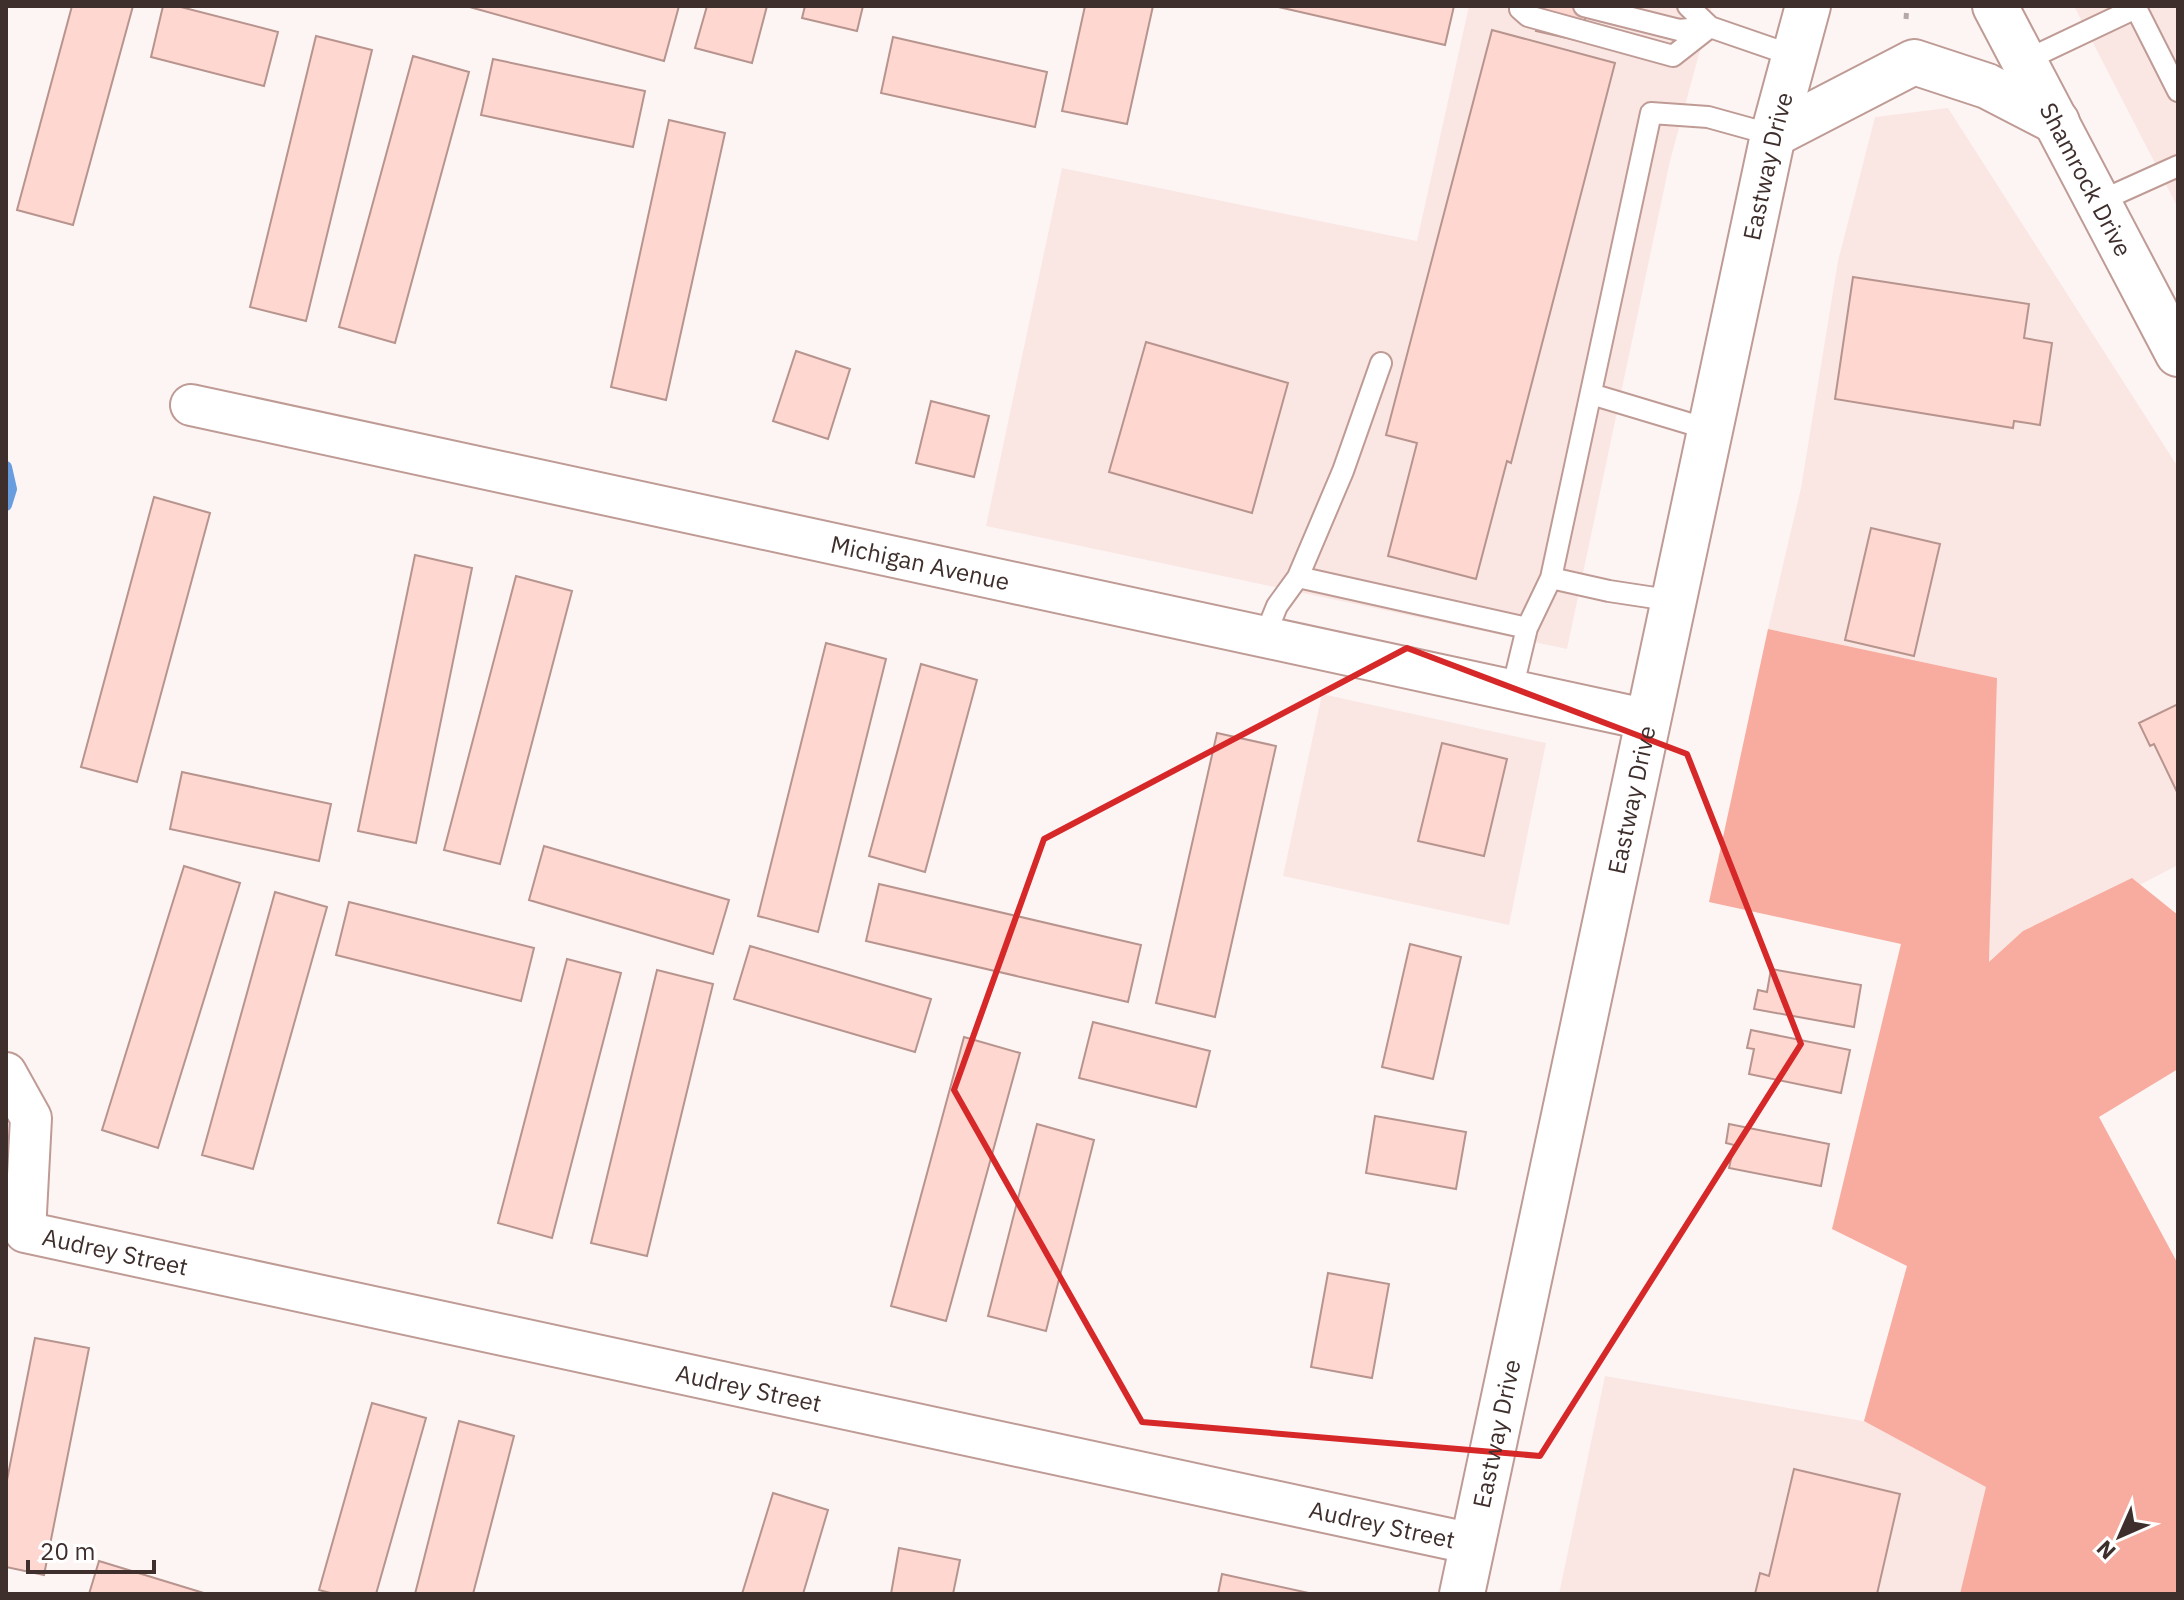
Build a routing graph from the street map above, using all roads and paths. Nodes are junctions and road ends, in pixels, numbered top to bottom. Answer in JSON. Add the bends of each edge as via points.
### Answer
{"nodes":[{"id":1,"x":1584,"y":6,"type":"edge"},
{"id":2,"x":1688,"y":6,"type":"edge"},
{"id":3,"x":1704,"y":6,"type":"edge"},
{"id":4,"x":1808,"y":6,"type":"edge"},
{"id":5,"x":1995,"y":6,"type":"edge"},
{"id":6,"x":1520,"y":8,"type":"edge"},
{"id":7,"x":1710,"y":27,"type":"junction"},
{"id":8,"x":1794,"y":56,"type":"junction"},
{"id":9,"x":2024,"y":61,"type":"junction"},
{"id":10,"x":2173,"y":68,"type":"edge"},
{"id":11,"x":2178,"y":91,"type":"edge"},
{"id":12,"x":2057,"y":122,"type":"junction"},
{"id":13,"x":1773,"y":135,"type":"junction"},
{"id":14,"x":2178,"y":166,"type":"edge"},
{"id":15,"x":2098,"y":202,"type":"junction"},
{"id":16,"x":2178,"y":354,"type":"edge"},
{"id":17,"x":1381,"y":363,"type":"dead end"},
{"id":18,"x":1591,"y":394,"type":"junction"},
{"id":19,"x":191,"y":405,"type":"dead end"},
{"id":20,"x":1711,"y":430,"type":"junction"},
{"id":21,"x":1298,"y":577,"type":"junction"},
{"id":22,"x":1551,"y":578,"type":"junction"},
{"id":23,"x":1675,"y":601,"type":"junction"},
{"id":24,"x":1527,"y":628,"type":"junction"},
{"id":25,"x":1264,"y":638,"type":"junction"},
{"id":26,"x":1512,"y":690,"type":"junction"},
{"id":27,"x":1649,"y":720,"type":"junction"},
{"id":28,"x":6,"y":1073,"type":"edge"},
{"id":29,"x":1473,"y":1544,"type":"junction"},
{"id":30,"x":1462,"y":1594,"type":"edge"}],
"edges":[{"from":1,"to":7,"type":"lane","via":[[1679,30]]},
{"from":2,"to":7,"type":"lane"},
{"from":3,"to":7,"type":"lane"},
{"from":4,"to":8,"type":"main road","name":"Eastway Drive"},
{"from":5,"to":9,"type":"main road","name":"Shamrock Drive"},
{"from":6,"to":7,"type":"lane","via":[[1528,16],[1673,56]]},
{"from":7,"to":8,"type":"lane"},
{"from":8,"to":13,"type":"main road","name":"Eastway Drive"},
{"from":9,"to":10,"type":"lane","via":[[2136,8]]},
{"from":9,"to":12,"type":"main road","name":"Shamrock Drive"},
{"from":10,"to":11,"type":"lane"},
{"from":12,"to":13,"type":"main road","via":[[1987,86],[1914,62]]},
{"from":12,"to":15,"type":"main road","name":"Shamrock Drive"},
{"from":13,"to":18,"type":"lane","via":[[1708,117],[1651,113]]},
{"from":13,"to":20,"type":"main road","name":"Eastway Drive"},
{"from":14,"to":15,"type":"lane"},
{"from":15,"to":16,"type":"main road","name":"Shamrock Drive"},
{"from":17,"to":21,"type":"lane"},
{"from":18,"to":20,"type":"lane"},
{"from":18,"to":22,"type":"lane"},
{"from":19,"to":25,"type":"street","name":"Michigan Avenue"},
{"from":20,"to":23,"type":"main road","name":"Eastway Drive"},
{"from":21,"to":24,"type":"lane"},
{"from":21,"to":25,"type":"lane","via":[[1277,606]]},
{"from":22,"to":23,"type":"lane"},
{"from":22,"to":24,"type":"lane"},
{"from":23,"to":27,"type":"main road","name":"Eastway Drive"},
{"from":24,"to":26,"type":"lane"},
{"from":25,"to":26,"type":"street","name":"Michigan Avenue"},
{"from":26,"to":27,"type":"street","name":"Michigan Avenue"},
{"from":27,"to":29,"type":"main road","name":"Eastway Drive"},
{"from":28,"to":29,"type":"street","name":"Audrey Street","via":[[31,1118],[25,1232]]},
{"from":29,"to":30,"type":"main road","name":"Eastway Drive"}]}
